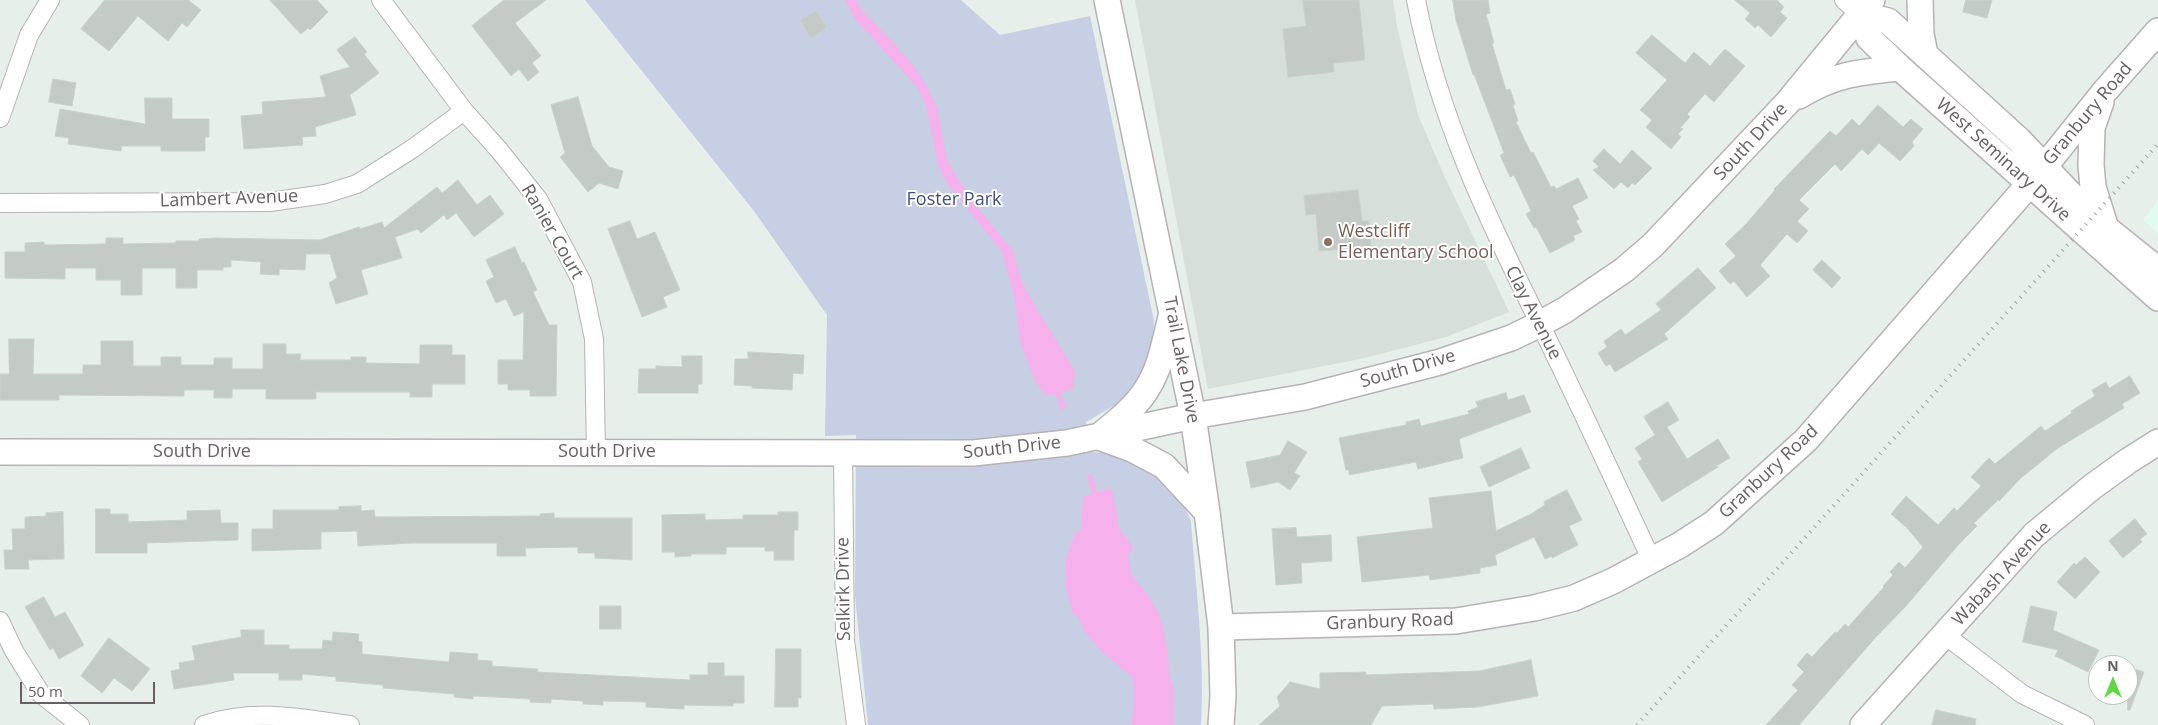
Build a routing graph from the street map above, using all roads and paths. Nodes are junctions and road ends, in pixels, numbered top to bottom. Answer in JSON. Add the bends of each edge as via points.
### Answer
{"nodes":[{"id":1,"x":50,"y":0,"type":"edge"},
{"id":2,"x":381,"y":0,"type":"edge"},
{"id":3,"x":1107,"y":0,"type":"edge"},
{"id":4,"x":1416,"y":0,"type":"edge"},
{"id":5,"x":1920,"y":0,"type":"edge"},
{"id":6,"x":1859,"y":5,"type":"edge"},
{"id":7,"x":2158,"y":31,"type":"edge"},
{"id":8,"x":1925,"y":54,"type":"junction"},
{"id":9,"x":1900,"y":68,"type":"junction"},
{"id":10,"x":2105,"y":91,"type":"junction"},
{"id":11,"x":1788,"y":102,"type":"junction"},
{"id":12,"x":464,"y":111,"type":"junction"},
{"id":13,"x":0,"y":118,"type":"edge"},
{"id":14,"x":2038,"y":174,"type":"junction"},
{"id":15,"x":0,"y":203,"type":"edge"},
{"id":16,"x":2106,"y":229,"type":"junction"},
{"id":17,"x":2158,"y":270,"type":"edge"},
{"id":18,"x":2158,"y":298,"type":"edge"},
{"id":19,"x":1172,"y":310,"type":"junction"},
{"id":20,"x":1540,"y":324,"type":"junction"},
{"id":21,"x":1193,"y":416,"type":"junction"},
{"id":22,"x":1099,"y":437,"type":"junction"},
{"id":23,"x":2158,"y":442,"type":"edge"},
{"id":24,"x":0,"y":452,"type":"edge"},
{"id":25,"x":596,"y":452,"type":"junction"},
{"id":26,"x":844,"y":452,"type":"junction"},
{"id":27,"x":1208,"y":512,"type":"junction"},
{"id":28,"x":1652,"y":561,"type":"junction"},
{"id":29,"x":0,"y":621,"type":"edge"},
{"id":30,"x":1221,"y":628,"type":"junction"},
{"id":31,"x":1945,"y":635,"type":"junction"},
{"id":32,"x":80,"y":725,"type":"edge"},
{"id":33,"x":204,"y":725,"type":"edge"},
{"id":34,"x":350,"y":725,"type":"edge"},
{"id":35,"x":856,"y":725,"type":"edge"},
{"id":36,"x":1221,"y":725,"type":"edge"},
{"id":37,"x":1863,"y":725,"type":"edge"},
{"id":38,"x":2085,"y":725,"type":"edge"}],
"edges":[{"from":1,"to":13,"type":"street","via":[[29,36]]},
{"from":2,"to":12,"type":"street","name":"Ranier Court"},
{"from":3,"to":19,"type":"street","name":"Trail Lake Drive"},
{"from":4,"to":20,"type":"street","name":"Clay Avenue","via":[[1451,130],[1506,259]]},
{"from":5,"to":8,"type":"street","via":[[1920,34]]},
{"from":6,"to":8,"type":"street","name":"West Seminary Drive","via":[[1888,21]]},
{"from":6,"to":9,"type":"street","name":"West Seminary Drive","via":[[1869,38]]},
{"from":6,"to":11,"type":"street","name":"South Drive"},
{"from":7,"to":10,"type":"street","name":"Granbury Road"},
{"from":8,"to":14,"type":"street","name":"West Seminary Drive"},
{"from":9,"to":11,"type":"street","via":[[1846,75],[1820,83]]},
{"from":9,"to":14,"type":"street","name":"West Seminary Drive"},
{"from":10,"to":14,"type":"street","name":"Granbury Road"},
{"from":10,"to":16,"type":"street","via":[[2092,128],[2091,165],[2093,187]]},
{"from":11,"to":20,"type":"street","name":"South Drive","via":[[1653,245],[1624,270]]},
{"from":12,"to":15,"type":"street","name":"Lambert Avenue","via":[[356,184],[325,194],[270,202]]},
{"from":12,"to":25,"type":"street","name":"Ranier Court","via":[[538,200],[582,282],[594,338]]},
{"from":14,"to":16,"type":"street","name":"West Seminary Drive"},
{"from":14,"to":18,"type":"street","name":"West Seminary Drive","via":[[2080,230]]},
{"from":14,"to":28,"type":"street","name":"Granbury Road","via":[[1806,440],[1714,523]]},
{"from":16,"to":17,"type":"street","name":"West Seminary Drive"},
{"from":19,"to":21,"type":"street","name":"Trail Lake Drive"},
{"from":19,"to":22,"type":"street","via":[[1162,354],[1149,386],[1129,411]]},
{"from":20,"to":21,"type":"street","name":"South Drive","via":[[1511,338],[1440,362],[1305,397]]},
{"from":20,"to":28,"type":"street","name":"Clay Avenue"},
{"from":21,"to":22,"type":"street","name":"South Drive"},
{"from":21,"to":27,"type":"street","name":"Trail Lake Drive"},
{"from":22,"to":26,"type":"street","name":"South Drive","via":[[973,453]]},
{"from":22,"to":27,"type":"street","via":[[1132,448],[1164,466]]},
{"from":23,"to":31,"type":"street","name":"Wabash Avenue","via":[[2092,487],[2034,536]]},
{"from":24,"to":25,"type":"street","name":"South Drive"},
{"from":25,"to":26,"type":"street","name":"South Drive"},
{"from":26,"to":35,"type":"street","name":"Selkirk Drive","via":[[844,640]]},
{"from":27,"to":30,"type":"street","name":"Trail Lake Drive"},
{"from":28,"to":30,"type":"street","name":"Granbury Road","via":[[1574,598],[1456,622]]},
{"from":29,"to":32,"type":"street","via":[[41,694]]},
{"from":30,"to":36,"type":"street","name":"Trail Lake Drive"},
{"from":31,"to":37,"type":"street","name":"Wabash Avenue"},
{"from":31,"to":38,"type":"street","via":[[2022,694]]},
{"from":33,"to":34,"type":"street","via":[[269,715]]}]}
